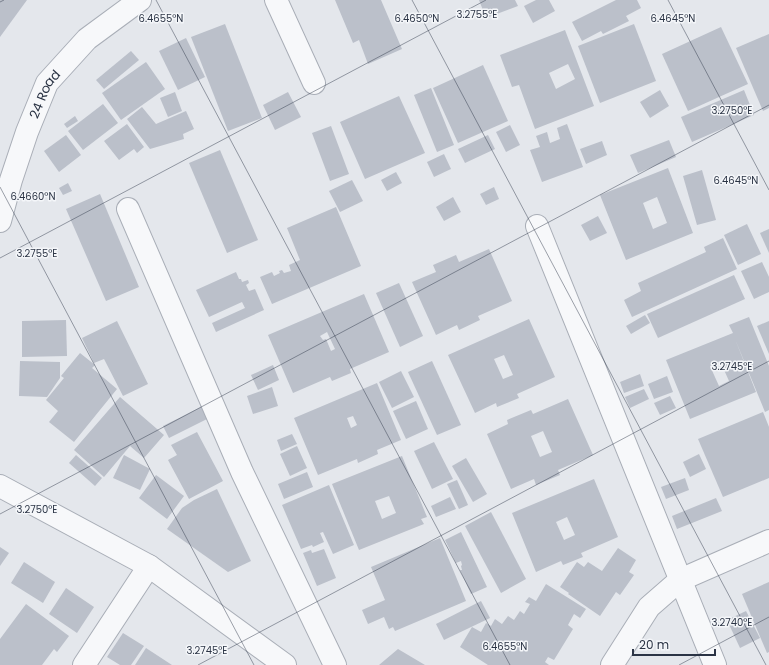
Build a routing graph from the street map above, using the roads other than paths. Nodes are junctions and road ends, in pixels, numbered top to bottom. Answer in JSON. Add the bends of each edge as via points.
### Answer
{"nodes":[{"id":1,"x":140,"y":0,"type":"edge"},
{"id":2,"x":276,"y":0,"type":"edge"},
{"id":3,"x":314,"y":83,"type":"dead end"},
{"id":4,"x":128,"y":209,"type":"dead end"},
{"id":5,"x":0,"y":222,"type":"edge"},
{"id":6,"x":537,"y":226,"type":"dead end"},
{"id":7,"x":0,"y":486,"type":"edge"},
{"id":8,"x":769,"y":541,"type":"edge"},
{"id":9,"x":149,"y":566,"type":"junction"},
{"id":10,"x":680,"y":580,"type":"junction"},
{"id":11,"x":84,"y":665,"type":"edge"},
{"id":12,"x":285,"y":665,"type":"edge"},
{"id":13,"x":335,"y":665,"type":"edge"},
{"id":14,"x":612,"y":665,"type":"edge"},
{"id":15,"x":715,"y":665,"type":"edge"}],
"edges":[{"from":1,"to":5,"type":"street","name":"24 Road","via":[[87,39],[47,83],[27,132]]},
{"from":2,"to":3,"type":"street"},
{"from":4,"to":13,"type":"street","via":[[242,472]]},
{"from":6,"to":10,"type":"street"},
{"from":7,"to":9,"type":"street"},
{"from":8,"to":10,"type":"street"},
{"from":9,"to":11,"type":"street"},
{"from":9,"to":12,"type":"street"},
{"from":10,"to":14,"type":"street","via":[[649,607]]},
{"from":10,"to":15,"type":"street"}]}
